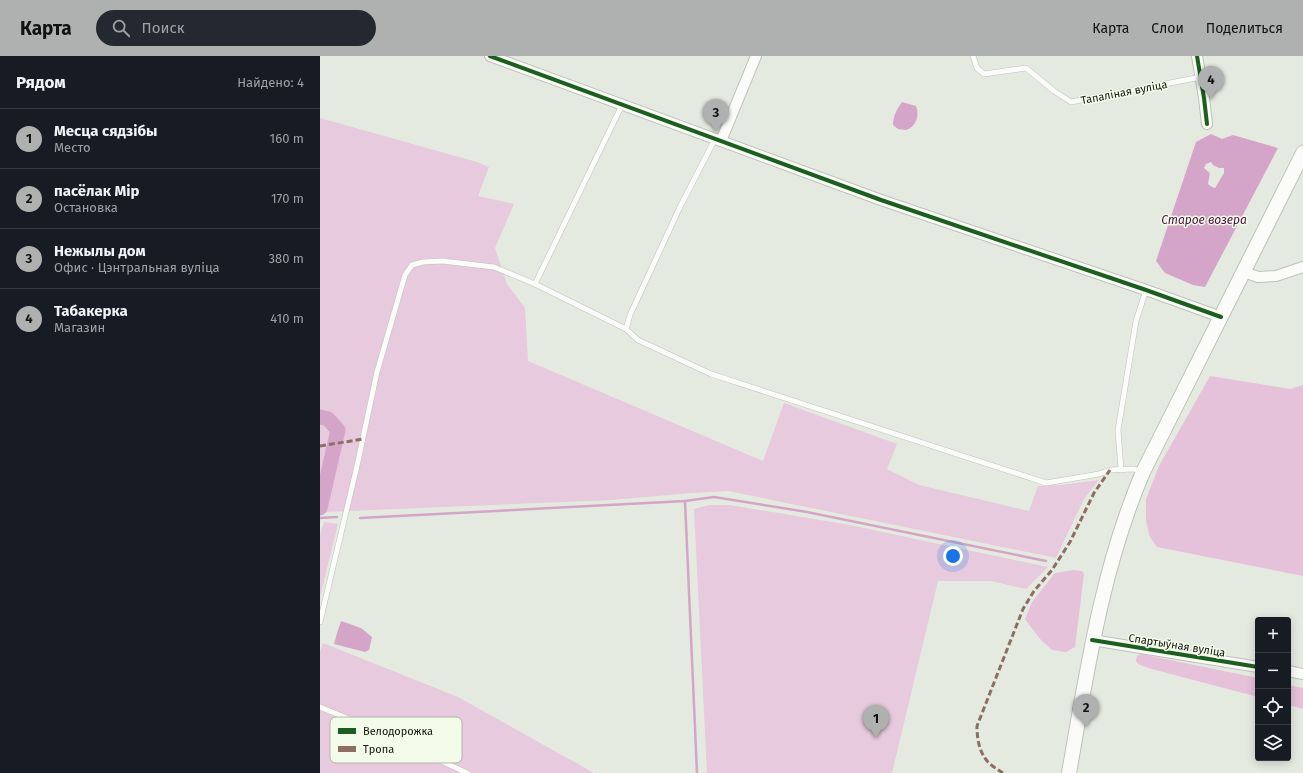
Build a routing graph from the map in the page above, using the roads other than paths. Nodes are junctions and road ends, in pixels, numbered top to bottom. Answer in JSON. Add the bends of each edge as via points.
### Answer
{"nodes":[{"id":1,"x":490,"y":56,"type":"edge"},
{"id":2,"x":756,"y":56,"type":"edge"},
{"id":3,"x":972,"y":56,"type":"edge"},
{"id":4,"x":1197,"y":56,"type":"edge"},
{"id":5,"x":1201,"y":78,"type":"junction"},
{"id":6,"x":622,"y":104,"type":"junction"},
{"id":7,"x":1207,"y":124,"type":"dead end"},
{"id":8,"x":718,"y":140,"type":"junction"},
{"id":9,"x":1303,"y":153,"type":"edge"},
{"id":10,"x":1303,"y":267,"type":"edge"},
{"id":11,"x":1244,"y":272,"type":"junction"},
{"id":12,"x":535,"y":284,"type":"junction"},
{"id":13,"x":1146,"y":290,"type":"junction"},
{"id":14,"x":1221,"y":317,"type":"junction"},
{"id":15,"x":626,"y":329,"type":"junction"},
{"id":16,"x":1121,"y":470,"type":"junction"},
{"id":17,"x":1143,"y":472,"type":"junction"},
{"id":18,"x":320,"y":622,"type":"edge"},
{"id":19,"x":1092,"y":640,"type":"junction"},
{"id":20,"x":1255,"y":667,"type":"edge"},
{"id":21,"x":1291,"y":672,"type":"edge"},
{"id":22,"x":1303,"y":674,"type":"edge"},
{"id":23,"x":320,"y":707,"type":"edge"},
{"id":24,"x":344,"y":717,"type":"edge"},
{"id":25,"x":446,"y":763,"type":"edge"},
{"id":26,"x":467,"y":773,"type":"edge"},
{"id":27,"x":1069,"y":773,"type":"edge"}],
"edges":[{"from":1,"to":6,"type":"street"},
{"from":2,"to":8,"type":"street"},
{"from":3,"to":5,"type":"lane","name":"Тапаліная вуліца","via":[[977,68],[984,74],[1026,68],[1054,92],[1071,102]]},
{"from":4,"to":5,"type":"street"},
{"from":5,"to":7,"type":"street"},
{"from":6,"to":8,"type":"street"},
{"from":6,"to":12,"type":"lane"},
{"from":8,"to":13,"type":"street","via":[[880,200]]},
{"from":8,"to":15,"type":"lane","via":[[680,207],[630,315]]},
{"from":9,"to":11,"type":"main road"},
{"from":10,"to":11,"type":"street","via":[[1276,276],[1258,277]]},
{"from":11,"to":14,"type":"main road"},
{"from":12,"to":15,"type":"lane"},
{"from":12,"to":18,"type":"lane","via":[[494,267],[442,261],[412,265],[405,275],[377,372]]},
{"from":13,"to":14,"type":"street"},
{"from":13,"to":16,"type":"lane","via":[[1136,321],[1118,430]]},
{"from":14,"to":17,"type":"main road"},
{"from":15,"to":16,"type":"lane","via":[[638,340],[711,374],[1046,483]]},
{"from":16,"to":17,"type":"lane","via":[[1134,469]]},
{"from":17,"to":19,"type":"main road","via":[[1122,527]]},
{"from":19,"to":20,"type":"street","name":"Спартыўная вуліца"},
{"from":19,"to":27,"type":"main road"},
{"from":21,"to":22,"type":"street"},
{"from":23,"to":24,"type":"lane"},
{"from":25,"to":26,"type":"lane"}]}
